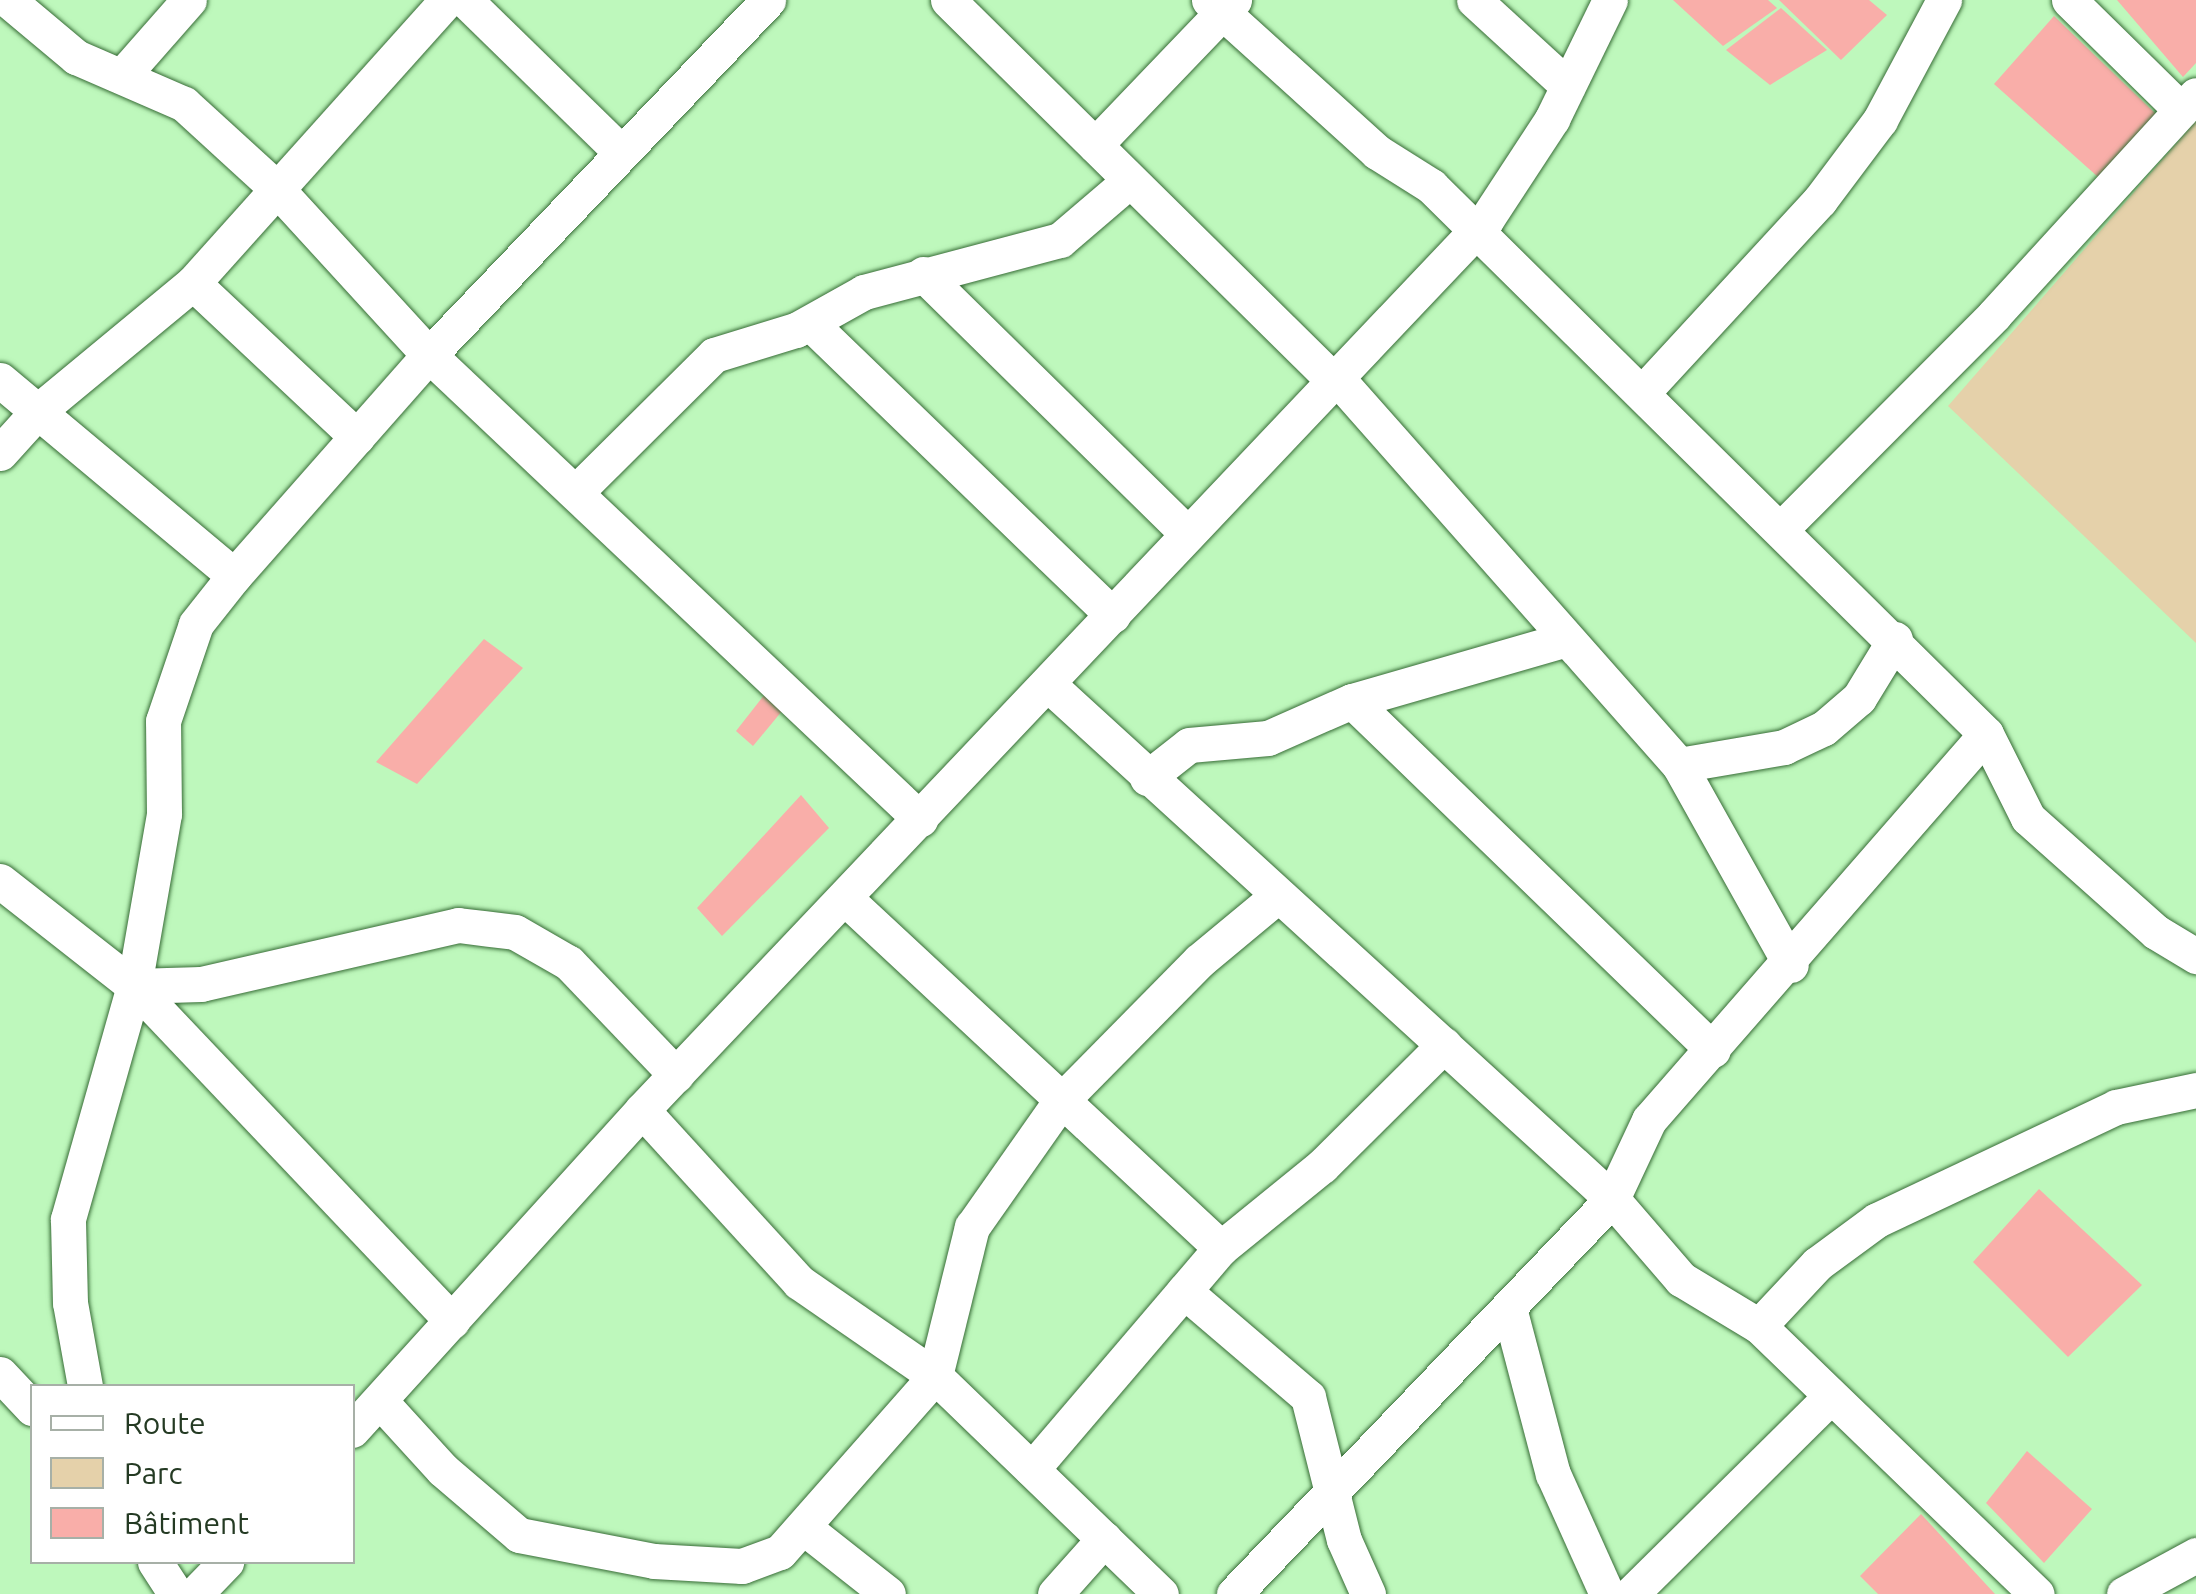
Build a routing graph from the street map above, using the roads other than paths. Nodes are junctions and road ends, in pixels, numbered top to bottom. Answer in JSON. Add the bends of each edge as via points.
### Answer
{"nodes":[{"id":1,"x":8,"y":0,"type":"edge"},
{"id":2,"x":189,"y":0,"type":"edge"},
{"id":3,"x":447,"y":0,"type":"edge"},
{"id":4,"x":465,"y":0,"type":"edge"},
{"id":5,"x":768,"y":0,"type":"edge"},
{"id":6,"x":948,"y":0,"type":"edge"},
{"id":7,"x":1474,"y":0,"type":"edge"},
{"id":8,"x":1610,"y":0,"type":"edge"},
{"id":9,"x":1944,"y":0,"type":"edge"},
{"id":10,"x":2070,"y":0,"type":"edge"},
{"id":11,"x":1222,"y":4,"type":"edge"},
{"id":12,"x":124,"y":75,"type":"junction"},
{"id":13,"x":1568,"y":86,"type":"junction"},
{"id":14,"x":2188,"y":102,"type":"edge"},
{"id":15,"x":1095,"y":145,"type":"junction"},
{"id":16,"x":620,"y":152,"type":"junction"},
{"id":17,"x":1129,"y":181,"type":"junction"},
{"id":18,"x":275,"y":187,"type":"junction"},
{"id":19,"x":1473,"y":235,"type":"junction"},
{"id":20,"x":923,"y":274,"type":"junction"},
{"id":21,"x":193,"y":283,"type":"junction"},
{"id":22,"x":810,"y":322,"type":"junction"},
{"id":23,"x":429,"y":355,"type":"junction"},
{"id":24,"x":1335,"y":379,"type":"junction"},
{"id":25,"x":0,"y":380,"type":"edge"},
{"id":26,"x":1642,"y":393,"type":"junction"},
{"id":27,"x":38,"y":412,"type":"junction"},
{"id":28,"x":357,"y":437,"type":"junction"},
{"id":29,"x":0,"y":453,"type":"edge"},
{"id":30,"x":576,"y":492,"type":"junction"},
{"id":31,"x":1782,"y":528,"type":"junction"},
{"id":32,"x":1188,"y":534,"type":"junction"},
{"id":33,"x":234,"y":576,"type":"junction"},
{"id":34,"x":1113,"y":616,"type":"junction"},
{"id":35,"x":1895,"y":639,"type":"junction"},
{"id":36,"x":1564,"y":640,"type":"junction"},
{"id":37,"x":1049,"y":685,"type":"junction"},
{"id":38,"x":1352,"y":701,"type":"junction"},
{"id":39,"x":1986,"y":734,"type":"junction"},
{"id":40,"x":1679,"y":765,"type":"junction"},
{"id":41,"x":1147,"y":778,"type":"junction"},
{"id":42,"x":920,"y":819,"type":"junction"},
{"id":43,"x":0,"y":881,"type":"edge"},
{"id":44,"x":1276,"y":897,"type":"junction"},
{"id":45,"x":847,"y":900,"type":"junction"},
{"id":46,"x":2196,"y":956,"type":"edge"},
{"id":47,"x":1791,"y":964,"type":"junction"},
{"id":48,"x":134,"y":986,"type":"junction"},
{"id":49,"x":1444,"y":1045,"type":"junction"},
{"id":50,"x":1713,"y":1050,"type":"junction"},
{"id":51,"x":676,"y":1076,"type":"junction"},
{"id":52,"x":2196,"y":1090,"type":"edge"},
{"id":53,"x":1059,"y":1103,"type":"junction"},
{"id":54,"x":642,"y":1110,"type":"junction"},
{"id":55,"x":1612,"y":1199,"type":"junction"},
{"id":56,"x":1222,"y":1248,"type":"junction"},
{"id":57,"x":1184,"y":1292,"type":"junction"},
{"id":58,"x":1508,"y":1308,"type":"junction"},
{"id":59,"x":452,"y":1322,"type":"junction"},
{"id":60,"x":1758,"y":1326,"type":"junction"},
{"id":61,"x":0,"y":1374,"type":"edge"},
{"id":62,"x":936,"y":1376,"type":"junction"},
{"id":63,"x":85,"y":1384,"type":"edge"},
{"id":64,"x":1828,"y":1399,"type":"junction"},
{"id":65,"x":380,"y":1401,"type":"junction"},
{"id":66,"x":30,"y":1406,"type":"edge"},
{"id":67,"x":355,"y":1427,"type":"edge"},
{"id":68,"x":1032,"y":1468,"type":"junction"},
{"id":69,"x":1334,"y":1489,"type":"junction"},
{"id":70,"x":807,"y":1530,"type":"junction"},
{"id":71,"x":1104,"y":1539,"type":"junction"},
{"id":72,"x":2196,"y":1555,"type":"edge"},
{"id":73,"x":156,"y":1564,"type":"edge"},
{"id":74,"x":224,"y":1564,"type":"edge"},
{"id":75,"x":176,"y":1594,"type":"edge"},
{"id":76,"x":195,"y":1594,"type":"edge"},
{"id":77,"x":888,"y":1594,"type":"edge"},
{"id":78,"x":1054,"y":1594,"type":"edge"},
{"id":79,"x":1161,"y":1594,"type":"edge"},
{"id":80,"x":1234,"y":1594,"type":"edge"},
{"id":81,"x":1368,"y":1594,"type":"edge"},
{"id":82,"x":1607,"y":1594,"type":"edge"},
{"id":83,"x":1631,"y":1594,"type":"edge"},
{"id":84,"x":2037,"y":1594,"type":"edge"},
{"id":85,"x":2124,"y":1594,"type":"edge"}],
"edges":[{"from":1,"to":12,"type":"street","via":[[64,49]]},
{"from":2,"to":12,"type":"street"},
{"from":3,"to":18,"type":"street"},
{"from":4,"to":16,"type":"street"},
{"from":5,"to":16,"type":"street"},
{"from":6,"to":15,"type":"street"},
{"from":7,"to":13,"type":"street"},
{"from":8,"to":13,"type":"street"},
{"from":9,"to":26,"type":"street","via":[[1880,120],[1820,200]]},
{"from":10,"to":14,"type":"street"},
{"from":11,"to":15,"type":"street"},
{"from":11,"to":19,"type":"street","via":[[1377,152],[1430,186]]},
{"from":12,"to":18,"type":"street","via":[[184,104]]},
{"from":13,"to":19,"type":"street","via":[[1523,171]]},
{"from":14,"to":31,"type":"street","via":[[1994,315]]},
{"from":15,"to":17,"type":"street"},
{"from":16,"to":23,"type":"street"},
{"from":17,"to":20,"type":"street","via":[[1060,240]]},
{"from":17,"to":24,"type":"street"},
{"from":18,"to":21,"type":"street"},
{"from":18,"to":23,"type":"street"},
{"from":19,"to":24,"type":"street"},
{"from":19,"to":26,"type":"street"},
{"from":20,"to":22,"type":"street","via":[[864,292]]},
{"from":20,"to":32,"type":"street"},
{"from":21,"to":27,"type":"street"},
{"from":21,"to":28,"type":"street"},
{"from":22,"to":30,"type":"street","via":[[714,354]]},
{"from":22,"to":34,"type":"street"},
{"from":23,"to":28,"type":"street"},
{"from":23,"to":30,"type":"street"},
{"from":24,"to":32,"type":"street"},
{"from":24,"to":36,"type":"street"},
{"from":25,"to":27,"type":"street"},
{"from":26,"to":31,"type":"street"},
{"from":27,"to":29,"type":"street"},
{"from":27,"to":33,"type":"street"},
{"from":28,"to":33,"type":"street"},
{"from":30,"to":42,"type":"street"},
{"from":31,"to":35,"type":"street"},
{"from":32,"to":34,"type":"street"},
{"from":33,"to":48,"type":"street","via":[[196,624],[163,721],[164,814]]},
{"from":34,"to":37,"type":"street"},
{"from":35,"to":39,"type":"street"},
{"from":35,"to":40,"type":"street","via":[[1859,698],[1824,728],[1784,747]]},
{"from":36,"to":38,"type":"street"},
{"from":36,"to":40,"type":"street"},
{"from":37,"to":41,"type":"street"},
{"from":37,"to":42,"type":"street"},
{"from":38,"to":41,"type":"street","via":[[1268,738],[1189,745]]},
{"from":38,"to":50,"type":"street"},
{"from":39,"to":46,"type":"street","via":[[2028,818],[2156,932]]},
{"from":39,"to":47,"type":"street"},
{"from":40,"to":47,"type":"street"},
{"from":41,"to":44,"type":"street"},
{"from":42,"to":45,"type":"street"},
{"from":43,"to":48,"type":"street"},
{"from":44,"to":49,"type":"street"},
{"from":44,"to":53,"type":"street","via":[[1199,961]]},
{"from":45,"to":51,"type":"street"},
{"from":45,"to":53,"type":"street"},
{"from":47,"to":50,"type":"street"},
{"from":48,"to":51,"type":"street","via":[[201,984],[378,940],[486,926],[515,932],[569,963]]},
{"from":48,"to":59,"type":"street"},
{"from":48,"to":63,"type":"street","via":[[68,1219],[70,1303]]},
{"from":49,"to":55,"type":"street"},
{"from":49,"to":56,"type":"street","via":[[1322,1166]]},
{"from":50,"to":55,"type":"street","via":[[1649,1120]]},
{"from":51,"to":54,"type":"street"},
{"from":52,"to":60,"type":"street","via":[[2116,1107],[1878,1220],[1817,1264]]},
{"from":53,"to":56,"type":"street"},
{"from":53,"to":62,"type":"street","via":[[972,1227]]},
{"from":54,"to":59,"type":"street"},
{"from":54,"to":62,"type":"street","via":[[799,1282]]},
{"from":55,"to":58,"type":"street"},
{"from":55,"to":60,"type":"street","via":[[1681,1279]]},
{"from":56,"to":57,"type":"street"},
{"from":57,"to":68,"type":"street"},
{"from":57,"to":69,"type":"street","via":[[1308,1396]]},
{"from":58,"to":69,"type":"street"},
{"from":58,"to":82,"type":"street","via":[[1553,1474]]},
{"from":59,"to":65,"type":"street"},
{"from":60,"to":64,"type":"street"},
{"from":61,"to":66,"type":"street"},
{"from":62,"to":68,"type":"street"},
{"from":62,"to":70,"type":"street","via":[[872,1442]]},
{"from":64,"to":83,"type":"street"},
{"from":64,"to":84,"type":"street"},
{"from":65,"to":67,"type":"street"},
{"from":65,"to":70,"type":"street","via":[[443,1470],[519,1536],[654,1562],[742,1566],[780,1552]]},
{"from":68,"to":71,"type":"street"},
{"from":69,"to":80,"type":"street"},
{"from":69,"to":81,"type":"street","via":[[1344,1540]]},
{"from":70,"to":77,"type":"street"},
{"from":71,"to":78,"type":"street"},
{"from":71,"to":79,"type":"street"},
{"from":72,"to":85,"type":"street"},
{"from":73,"to":75,"type":"street"},
{"from":74,"to":76,"type":"street"}]}
